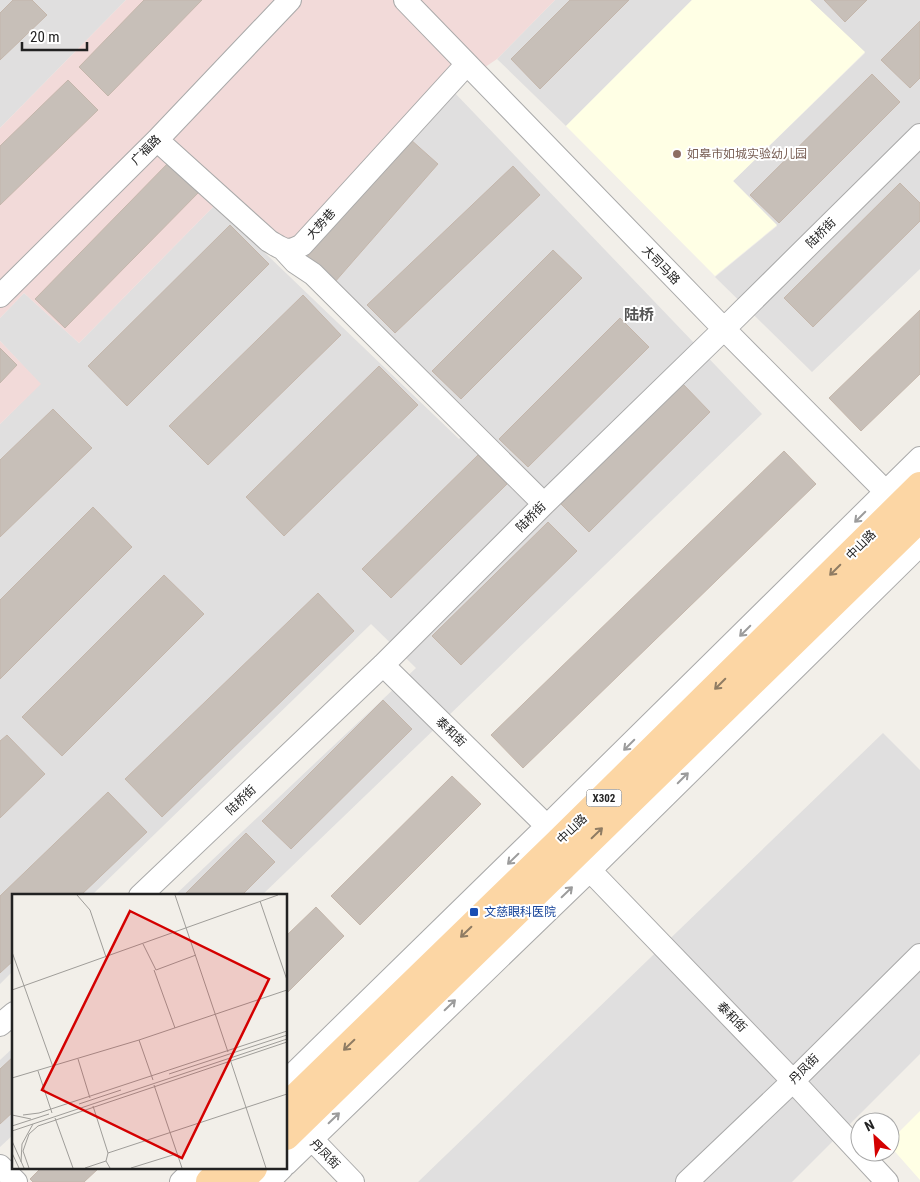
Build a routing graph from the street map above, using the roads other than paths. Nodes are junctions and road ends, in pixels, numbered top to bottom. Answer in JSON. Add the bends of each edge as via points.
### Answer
{"nodes":[{"id":1,"x":290,"y":0,"type":"edge"},
{"id":2,"x":405,"y":0,"type":"edge"},
{"id":3,"x":467,"y":64,"type":"junction"},
{"id":4,"x":920,"y":135,"type":"edge"},
{"id":5,"x":157,"y":140,"type":"junction"},
{"id":6,"x":284,"y":250,"type":"junction"},
{"id":7,"x":0,"y":296,"type":"edge"},
{"id":8,"x":724,"y":329,"type":"junction"},
{"id":9,"x":920,"y":458,"type":"edge"},
{"id":10,"x":920,"y":486,"type":"edge"},
{"id":11,"x":544,"y":504,"type":"junction"},
{"id":12,"x":910,"y":518,"type":"edge"},
{"id":13,"x":383,"y":665,"type":"junction"},
{"id":14,"x":568,"y":848,"type":"junction"},
{"id":15,"x":142,"y":894,"type":"edge"},
{"id":16,"x":920,"y":955,"type":"edge"},
{"id":17,"x":12,"y":1015,"type":"edge"},
{"id":18,"x":0,"y":1026,"type":"edge"},
{"id":19,"x":288,"y":1079,"type":"edge"},
{"id":20,"x":793,"y":1081,"type":"junction"},
{"id":21,"x":295,"y":1127,"type":"edge"},
{"id":22,"x":288,"y":1156,"type":"edge"},
{"id":23,"x":0,"y":1166,"type":"edge"},
{"id":24,"x":193,"y":1170,"type":"edge"},
{"id":25,"x":222,"y":1170,"type":"edge"},
{"id":26,"x":251,"y":1170,"type":"edge"},
{"id":27,"x":280,"y":1170,"type":"edge"},
{"id":28,"x":879,"y":1180,"type":"edge"},
{"id":29,"x":16,"y":1182,"type":"edge"},
{"id":30,"x":181,"y":1182,"type":"edge"},
{"id":31,"x":210,"y":1182,"type":"edge"},
{"id":32,"x":239,"y":1182,"type":"edge"},
{"id":33,"x":268,"y":1182,"type":"edge"},
{"id":34,"x":353,"y":1182,"type":"edge"},
{"id":35,"x":687,"y":1182,"type":"edge"}],
"edges":[{"from":1,"to":5,"type":"street","name":"广福路"},
{"from":2,"to":3,"type":"street","name":"大司马路"},
{"from":3,"to":6,"type":"street","name":"大势巷","via":[[302,245]]},
{"from":3,"to":8,"type":"street","name":"大司马路"},
{"from":4,"to":8,"type":"street","name":"陆桥街"},
{"from":5,"to":6,"type":"street","via":[[269,241]]},
{"from":5,"to":7,"type":"street","name":"广福路"},
{"from":6,"to":11,"type":"street","via":[[313,274]]},
{"from":8,"to":11,"type":"street","name":"陆桥街"},
{"from":8,"to":12,"type":"street","name":"大司马路"},
{"from":9,"to":12,"type":"street"},
{"from":10,"to":12,"type":"main road","name":"中山路","number":"X302"},
{"from":11,"to":13,"type":"street","name":"陆桥街"},
{"from":12,"to":14,"type":"main road","name":"中山路","number":"X302"},
{"from":12,"to":14,"type":"street","one_way":true},
{"from":13,"to":14,"type":"street","name":"泰和街"},
{"from":13,"to":15,"type":"street","name":"陆桥街"},
{"from":14,"to":19,"type":"street","one_way":true},
{"from":14,"to":20,"type":"street","name":"泰和街"},
{"from":14,"to":21,"type":"main road","name":"中山路","number":"X302"},
{"from":16,"to":20,"type":"street","name":"丹凤街"},
{"from":17,"to":18,"type":"street"},
{"from":20,"to":28,"type":"street","name":"泰和街"},
{"from":20,"to":35,"type":"street","name":"丹凤街"},
{"from":21,"to":22,"type":"street"},
{"from":21,"to":34,"type":"street","name":"丹凤街"},
{"from":23,"to":29,"type":"street"},
{"from":24,"to":30,"type":"street"},
{"from":25,"to":31,"type":"main road"},
{"from":26,"to":32,"type":"main road"},
{"from":27,"to":33,"type":"street"}]}
